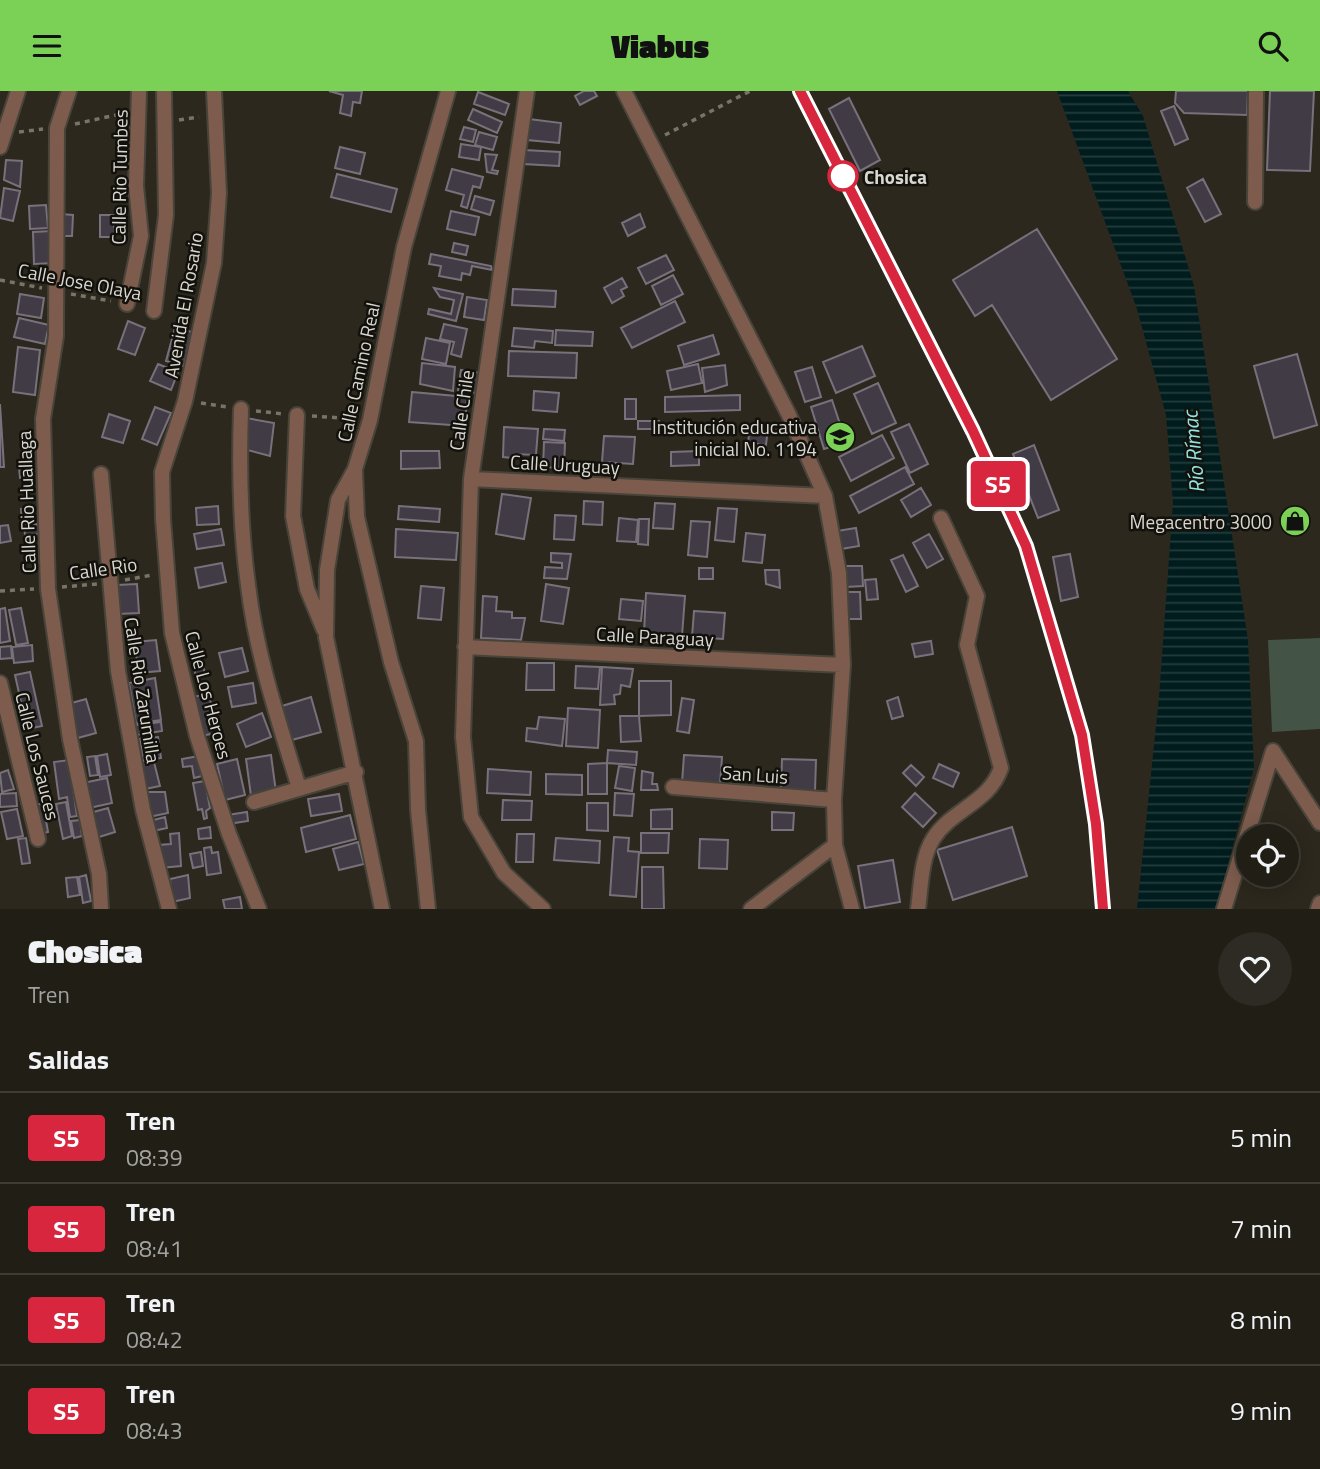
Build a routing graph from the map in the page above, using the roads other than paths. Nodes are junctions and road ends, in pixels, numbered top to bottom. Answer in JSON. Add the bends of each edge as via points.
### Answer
{"nodes":[{"id":1,"x":18,"y":91,"type":"edge"},
{"id":2,"x":69,"y":91,"type":"edge"},
{"id":3,"x":139,"y":91,"type":"edge"},
{"id":4,"x":164,"y":91,"type":"edge"},
{"id":5,"x":214,"y":91,"type":"edge"},
{"id":6,"x":448,"y":91,"type":"edge"},
{"id":7,"x":527,"y":91,"type":"edge"},
{"id":8,"x":624,"y":91,"type":"edge"},
{"id":9,"x":1256,"y":91,"type":"edge"},
{"id":10,"x":0,"y":147,"type":"edge"},
{"id":11,"x":1255,"y":202,"type":"dead end"},
{"id":12,"x":127,"y":304,"type":"road end"},
{"id":13,"x":154,"y":311,"type":"dead end"},
{"id":14,"x":185,"y":401,"type":"joint"},
{"id":15,"x":241,"y":409,"type":"road end"},
{"id":16,"x":297,"y":415,"type":"road end"},
{"id":17,"x":355,"y":470,"type":"junction"},
{"id":18,"x":100,"y":474,"type":"dead end"},
{"id":19,"x":471,"y":479,"type":"junction"},
{"id":20,"x":825,"y":496,"type":"junction"},
{"id":21,"x":941,"y":518,"type":"dead end"},
{"id":22,"x":326,"y":637,"type":"junction"},
{"id":23,"x":465,"y":646,"type":"junction"},
{"id":24,"x":843,"y":665,"type":"junction"},
{"id":25,"x":0,"y":683,"type":"edge"},
{"id":26,"x":356,"y":772,"type":"junction"},
{"id":27,"x":673,"y":787,"type":"dead end"},
{"id":28,"x":299,"y":788,"type":"junction"},
{"id":29,"x":834,"y":800,"type":"junction"},
{"id":30,"x":254,"y":802,"type":"dead end"},
{"id":31,"x":1320,"y":823,"type":"edge"},
{"id":32,"x":38,"y":839,"type":"dead end"},
{"id":33,"x":835,"y":845,"type":"junction"},
{"id":34,"x":1320,"y":903,"type":"edge"},
{"id":35,"x":101,"y":909,"type":"edge"},
{"id":36,"x":169,"y":909,"type":"edge"},
{"id":37,"x":259,"y":909,"type":"edge"},
{"id":38,"x":382,"y":909,"type":"edge"},
{"id":39,"x":428,"y":909,"type":"edge"},
{"id":40,"x":543,"y":909,"type":"edge"},
{"id":41,"x":751,"y":909,"type":"edge"},
{"id":42,"x":852,"y":909,"type":"edge"},
{"id":43,"x":918,"y":909,"type":"edge"},
{"id":44,"x":1224,"y":909,"type":"edge"},
{"id":45,"x":1318,"y":909,"type":"edge"}],
"edges":[{"from":1,"to":10,"type":"street"},
{"from":2,"to":35,"type":"street","name":"Calle Rio Huallaga","via":[[57,128],[56,336],[43,419],[48,589],[70,739],[99,873]]},
{"from":3,"to":12,"type":"street","name":"Calle Rio Tumbes","via":[[136,186],[141,236]]},
{"from":4,"to":13,"type":"street","via":[[166,215]]},
{"from":5,"to":14,"type":"street","name":"Avenida El Rosario","via":[[219,193],[214,263]]},
{"from":6,"to":17,"type":"street","name":"Calle Camino Real","via":[[404,247],[370,420]]},
{"from":7,"to":19,"type":"street","name":"Calle Chile"},
{"from":8,"to":20,"type":"street","via":[[789,415]]},
{"from":9,"to":11,"type":"street"},
{"from":14,"to":37,"type":"street","name":"Calle Los Heroes","via":[[163,472],[172,633],[197,736]]},
{"from":15,"to":28,"type":"street","via":[[240,512],[248,588],[270,689]]},
{"from":16,"to":22,"type":"street","via":[[293,516],[307,590]]},
{"from":17,"to":22,"type":"street","name":"Calle Camino Real","via":[[338,500],[327,570]]},
{"from":17,"to":39,"type":"street","via":[[357,517],[391,662],[416,741]]},
{"from":18,"to":36,"type":"street","name":"Calle Rio Zarumilla","via":[[118,671],[143,810]]},
{"from":19,"to":20,"type":"street","name":"Calle Uruguay"},
{"from":19,"to":23,"type":"street","name":"Calle Chile"},
{"from":20,"to":24,"type":"street","via":[[839,573]]},
{"from":21,"to":43,"type":"street","via":[[977,596],[967,645],[1001,768],[995,786],[933,839],[925,858]]},
{"from":22,"to":26,"type":"street","name":"Calle Camino Real"},
{"from":23,"to":24,"type":"street","name":"Calle Paraguay"},
{"from":23,"to":40,"type":"street","name":"Calle Chile","via":[[463,737],[471,817],[504,873]]},
{"from":24,"to":29,"type":"street"},
{"from":25,"to":32,"type":"street","name":"Calle Los Sauces"},
{"from":26,"to":28,"type":"street"},
{"from":26,"to":38,"type":"street","name":"Calle Camino Real"},
{"from":27,"to":29,"type":"street","name":"San Luis"},
{"from":28,"to":30,"type":"street"},
{"from":29,"to":33,"type":"street"},
{"from":31,"to":44,"type":"street","via":[[1273,751]]},
{"from":33,"to":41,"type":"street"},
{"from":33,"to":42,"type":"street"},
{"from":34,"to":45,"type":"street"}]}
